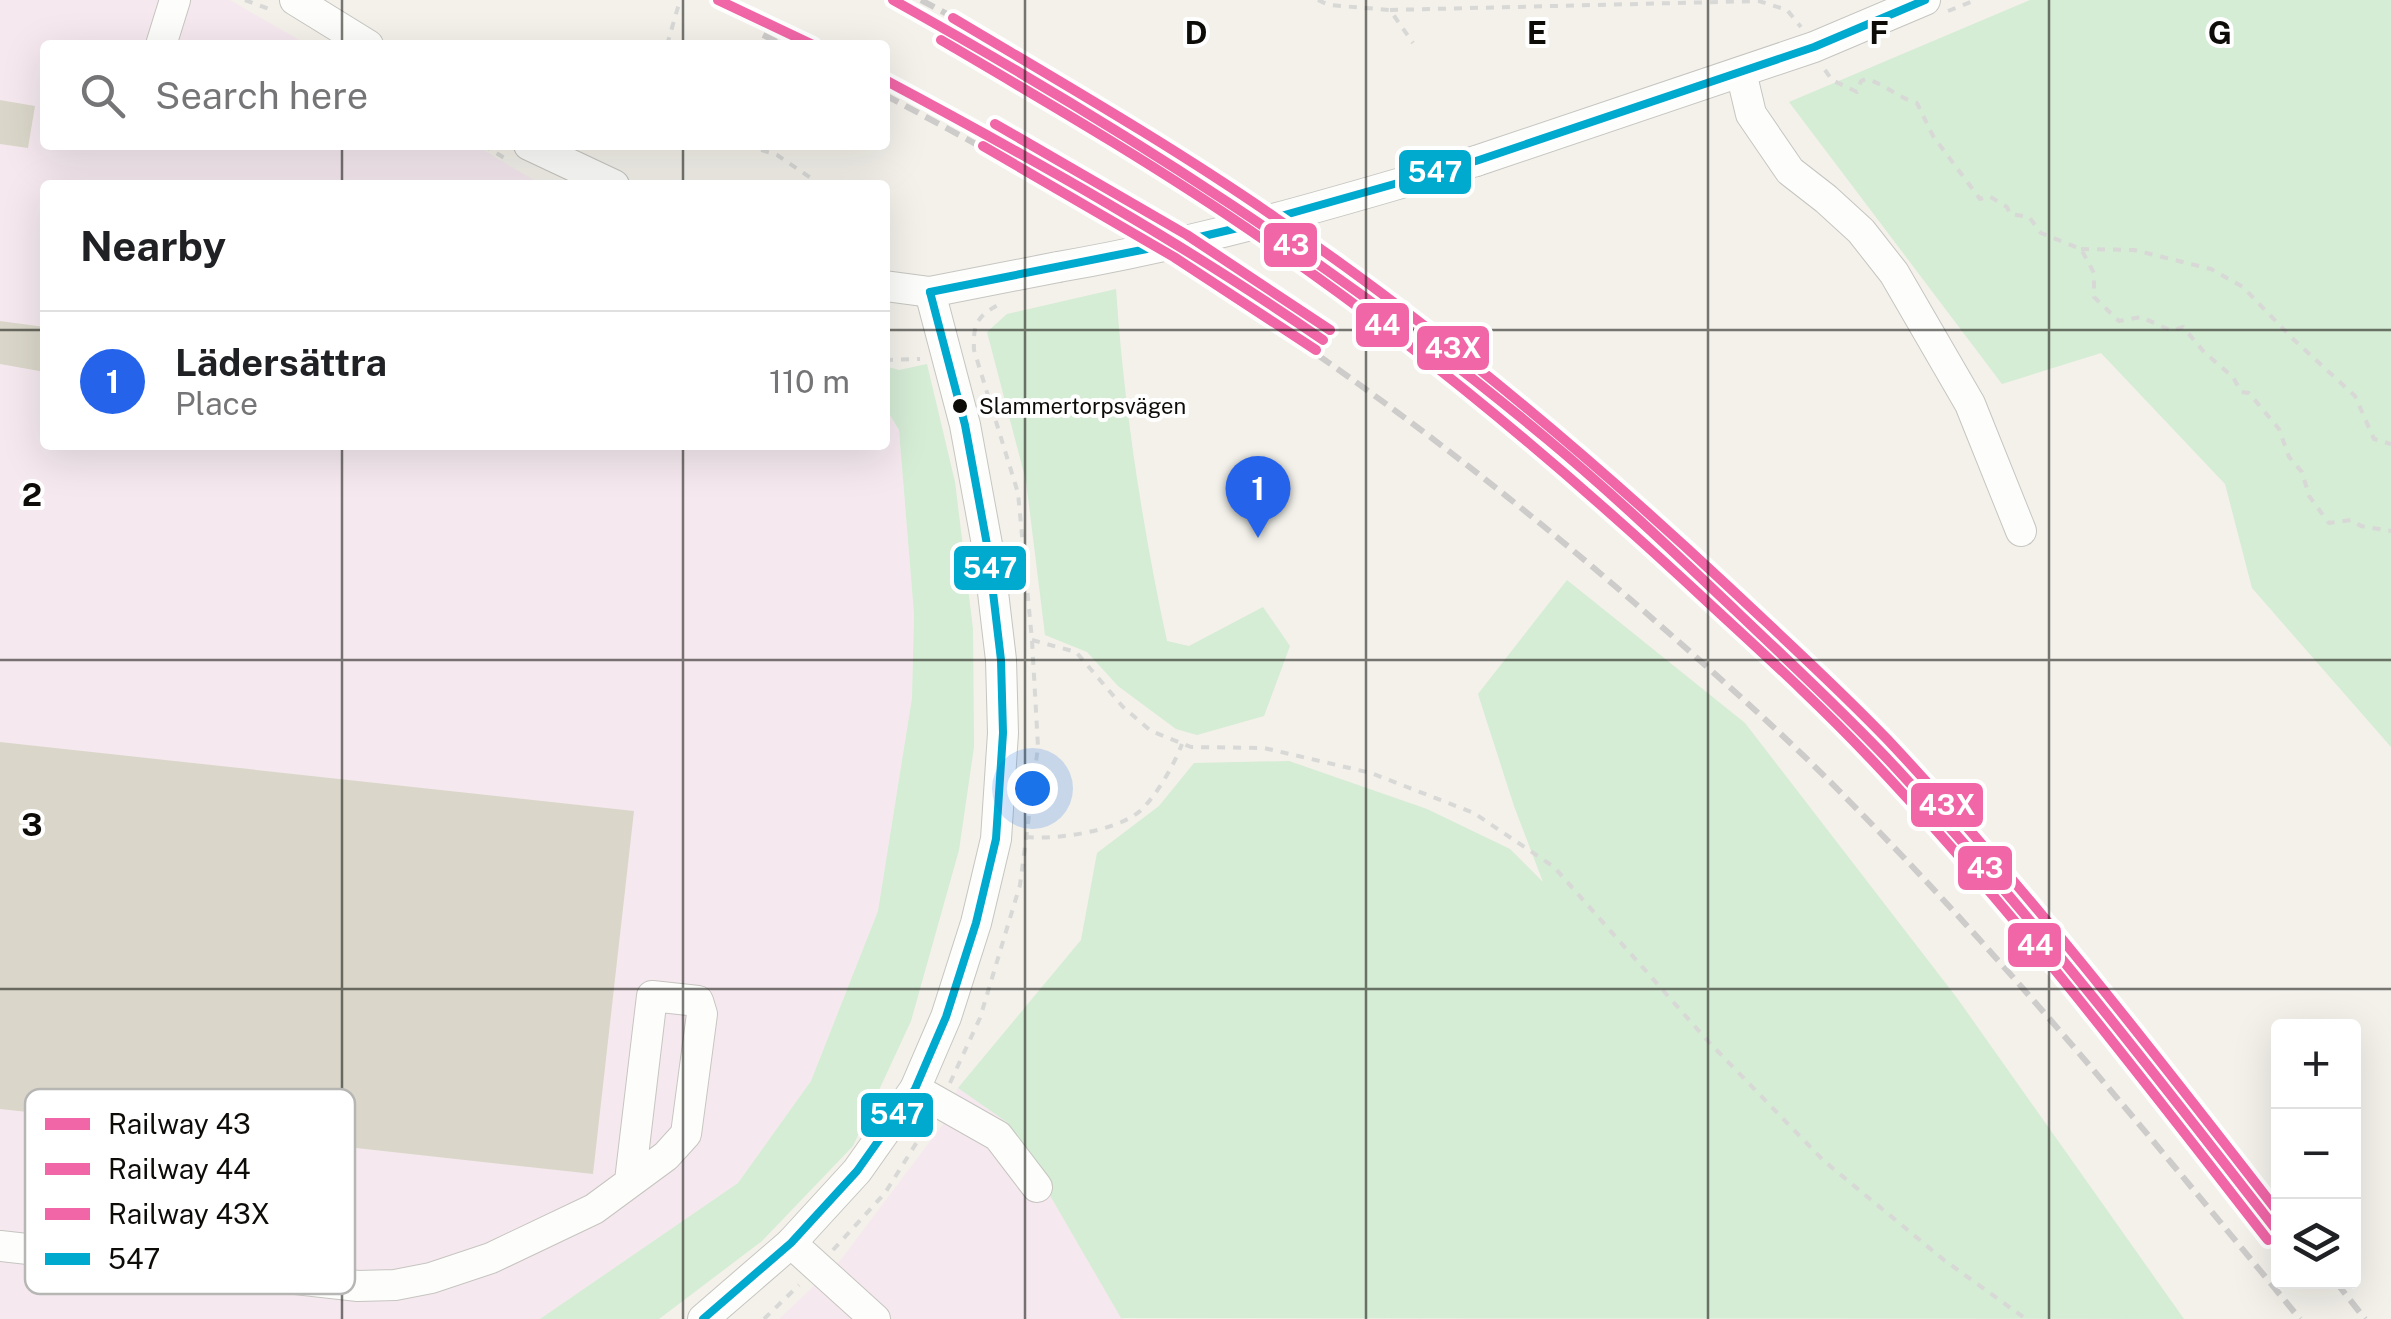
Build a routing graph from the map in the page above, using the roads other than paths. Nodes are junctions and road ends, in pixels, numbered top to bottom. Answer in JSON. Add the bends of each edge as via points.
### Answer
{"nodes":[{"id":1,"x":175,"y":0,"type":"edge"},
{"id":2,"x":295,"y":0,"type":"edge"},
{"id":3,"x":1925,"y":0,"type":"edge"},
{"id":4,"x":163,"y":40,"type":"edge"},
{"id":5,"x":360,"y":40,"type":"edge"},
{"id":6,"x":1741,"y":72,"type":"junction"},
{"id":7,"x":540,"y":150,"type":"edge"},
{"id":8,"x":603,"y":180,"type":"edge"},
{"id":9,"x":890,"y":287,"type":"edge"},
{"id":10,"x":930,"y":292,"type":"junction"},
{"id":11,"x":2022,"y":531,"type":"dead end"},
{"id":12,"x":915,"y":1090,"type":"junction"},
{"id":13,"x":630,"y":1182,"type":"junction"},
{"id":14,"x":1038,"y":1187,"type":"dead end"},
{"id":15,"x":791,"y":1243,"type":"junction"},
{"id":16,"x":0,"y":1246,"type":"edge"},
{"id":17,"x":25,"y":1249,"type":"edge"},
{"id":18,"x":355,"y":1286,"type":"edge"},
{"id":19,"x":703,"y":1319,"type":"edge"},
{"id":20,"x":875,"y":1319,"type":"edge"}],
"edges":[{"from":1,"to":4,"type":"street"},
{"from":2,"to":5,"type":"street"},
{"from":3,"to":6,"type":"street","via":[[1817,56]]},
{"from":6,"to":10,"type":"street","bridge":true,"via":[[1476,161],[1242,226]]},
{"from":6,"to":11,"type":"street","via":[[1751,114],[1790,170],[1861,231],[1894,273],[1970,404]]},
{"from":7,"to":8,"type":"street"},
{"from":9,"to":10,"type":"street"},
{"from":10,"to":12,"type":"street","via":[[965,425],[990,568],[1003,732],[996,838],[976,923]]},
{"from":12,"to":14,"type":"street","via":[[998,1136]]},
{"from":12,"to":15,"type":"street","via":[[858,1171]]},
{"from":13,"to":13,"type":"street","via":[[652,996],[698,1001],[702,1014],[686,1134]]},
{"from":13,"to":18,"type":"street","via":[[594,1209],[490,1258],[431,1278]]},
{"from":15,"to":19,"type":"street"},
{"from":15,"to":20,"type":"street"},
{"from":16,"to":17,"type":"street"}]}
